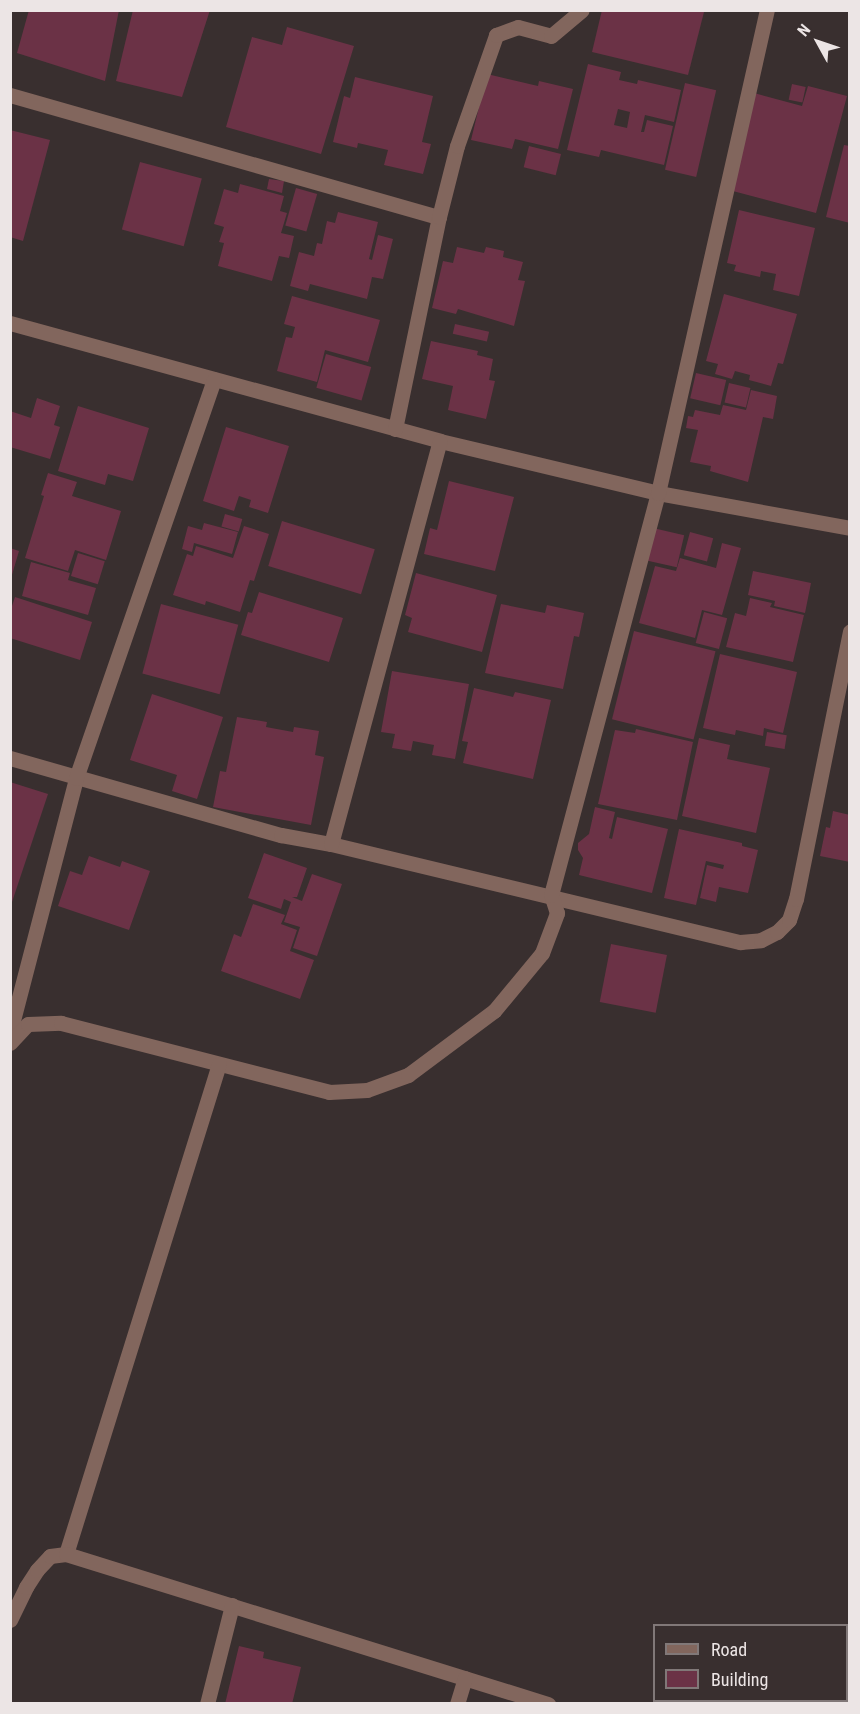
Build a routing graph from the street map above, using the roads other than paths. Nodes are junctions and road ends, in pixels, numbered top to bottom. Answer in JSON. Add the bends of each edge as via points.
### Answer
{"nodes":[{"id":1,"x":582,"y":10,"type":"edge"},
{"id":2,"x":767,"y":10,"type":"edge"},
{"id":3,"x":10,"y":95,"type":"edge"},
{"id":4,"x":439,"y":217,"type":"junction"},
{"id":5,"x":10,"y":322,"type":"edge"},
{"id":6,"x":214,"y":379,"type":"junction"},
{"id":7,"x":395,"y":429,"type":"junction"},
{"id":8,"x":440,"y":441,"type":"junction"},
{"id":9,"x":658,"y":493,"type":"junction"},
{"id":10,"x":849,"y":528,"type":"edge"},
{"id":11,"x":849,"y":631,"type":"edge"},
{"id":12,"x":10,"y":758,"type":"edge"},
{"id":13,"x":76,"y":778,"type":"junction"},
{"id":14,"x":331,"y":844,"type":"junction"},
{"id":15,"x":551,"y":895,"type":"junction"},
{"id":16,"x":10,"y":1032,"type":"edge"},
{"id":17,"x":10,"y":1043,"type":"edge"},
{"id":18,"x":219,"y":1064,"type":"junction"},
{"id":19,"x":66,"y":1554,"type":"junction"},
{"id":20,"x":231,"y":1605,"type":"junction"},
{"id":21,"x":10,"y":1620,"type":"edge"},
{"id":22,"x":465,"y":1678,"type":"junction"},
{"id":23,"x":207,"y":1704,"type":"edge"},
{"id":24,"x":457,"y":1704,"type":"edge"},
{"id":25,"x":548,"y":1704,"type":"edge"}],
"edges":[{"from":1,"to":4,"type":"street","via":[[550,36],[518,27],[496,35],[457,146]]},
{"from":2,"to":9,"type":"street"},
{"from":3,"to":4,"type":"street"},
{"from":4,"to":7,"type":"street"},
{"from":5,"to":6,"type":"street"},
{"from":6,"to":7,"type":"street"},
{"from":6,"to":13,"type":"street"},
{"from":7,"to":8,"type":"street"},
{"from":8,"to":9,"type":"street"},
{"from":8,"to":14,"type":"street"},
{"from":9,"to":10,"type":"street"},
{"from":9,"to":15,"type":"street"},
{"from":11,"to":15,"type":"street","via":[[796,899],[789,920],[777,932],[761,940],[740,942]]},
{"from":12,"to":13,"type":"street"},
{"from":13,"to":14,"type":"street","via":[[280,835]]},
{"from":13,"to":16,"type":"street"},
{"from":14,"to":15,"type":"street"},
{"from":15,"to":18,"type":"street","via":[[557,913],[542,953],[494,1011],[408,1075],[367,1090],[329,1092]]},
{"from":17,"to":18,"type":"street","via":[[28,1024],[61,1023]]},
{"from":18,"to":19,"type":"street"},
{"from":19,"to":20,"type":"street"},
{"from":19,"to":21,"type":"street","via":[[50,1556],[37,1570]]},
{"from":20,"to":22,"type":"street"},
{"from":20,"to":23,"type":"street"},
{"from":22,"to":24,"type":"street"},
{"from":22,"to":25,"type":"street"}]}
